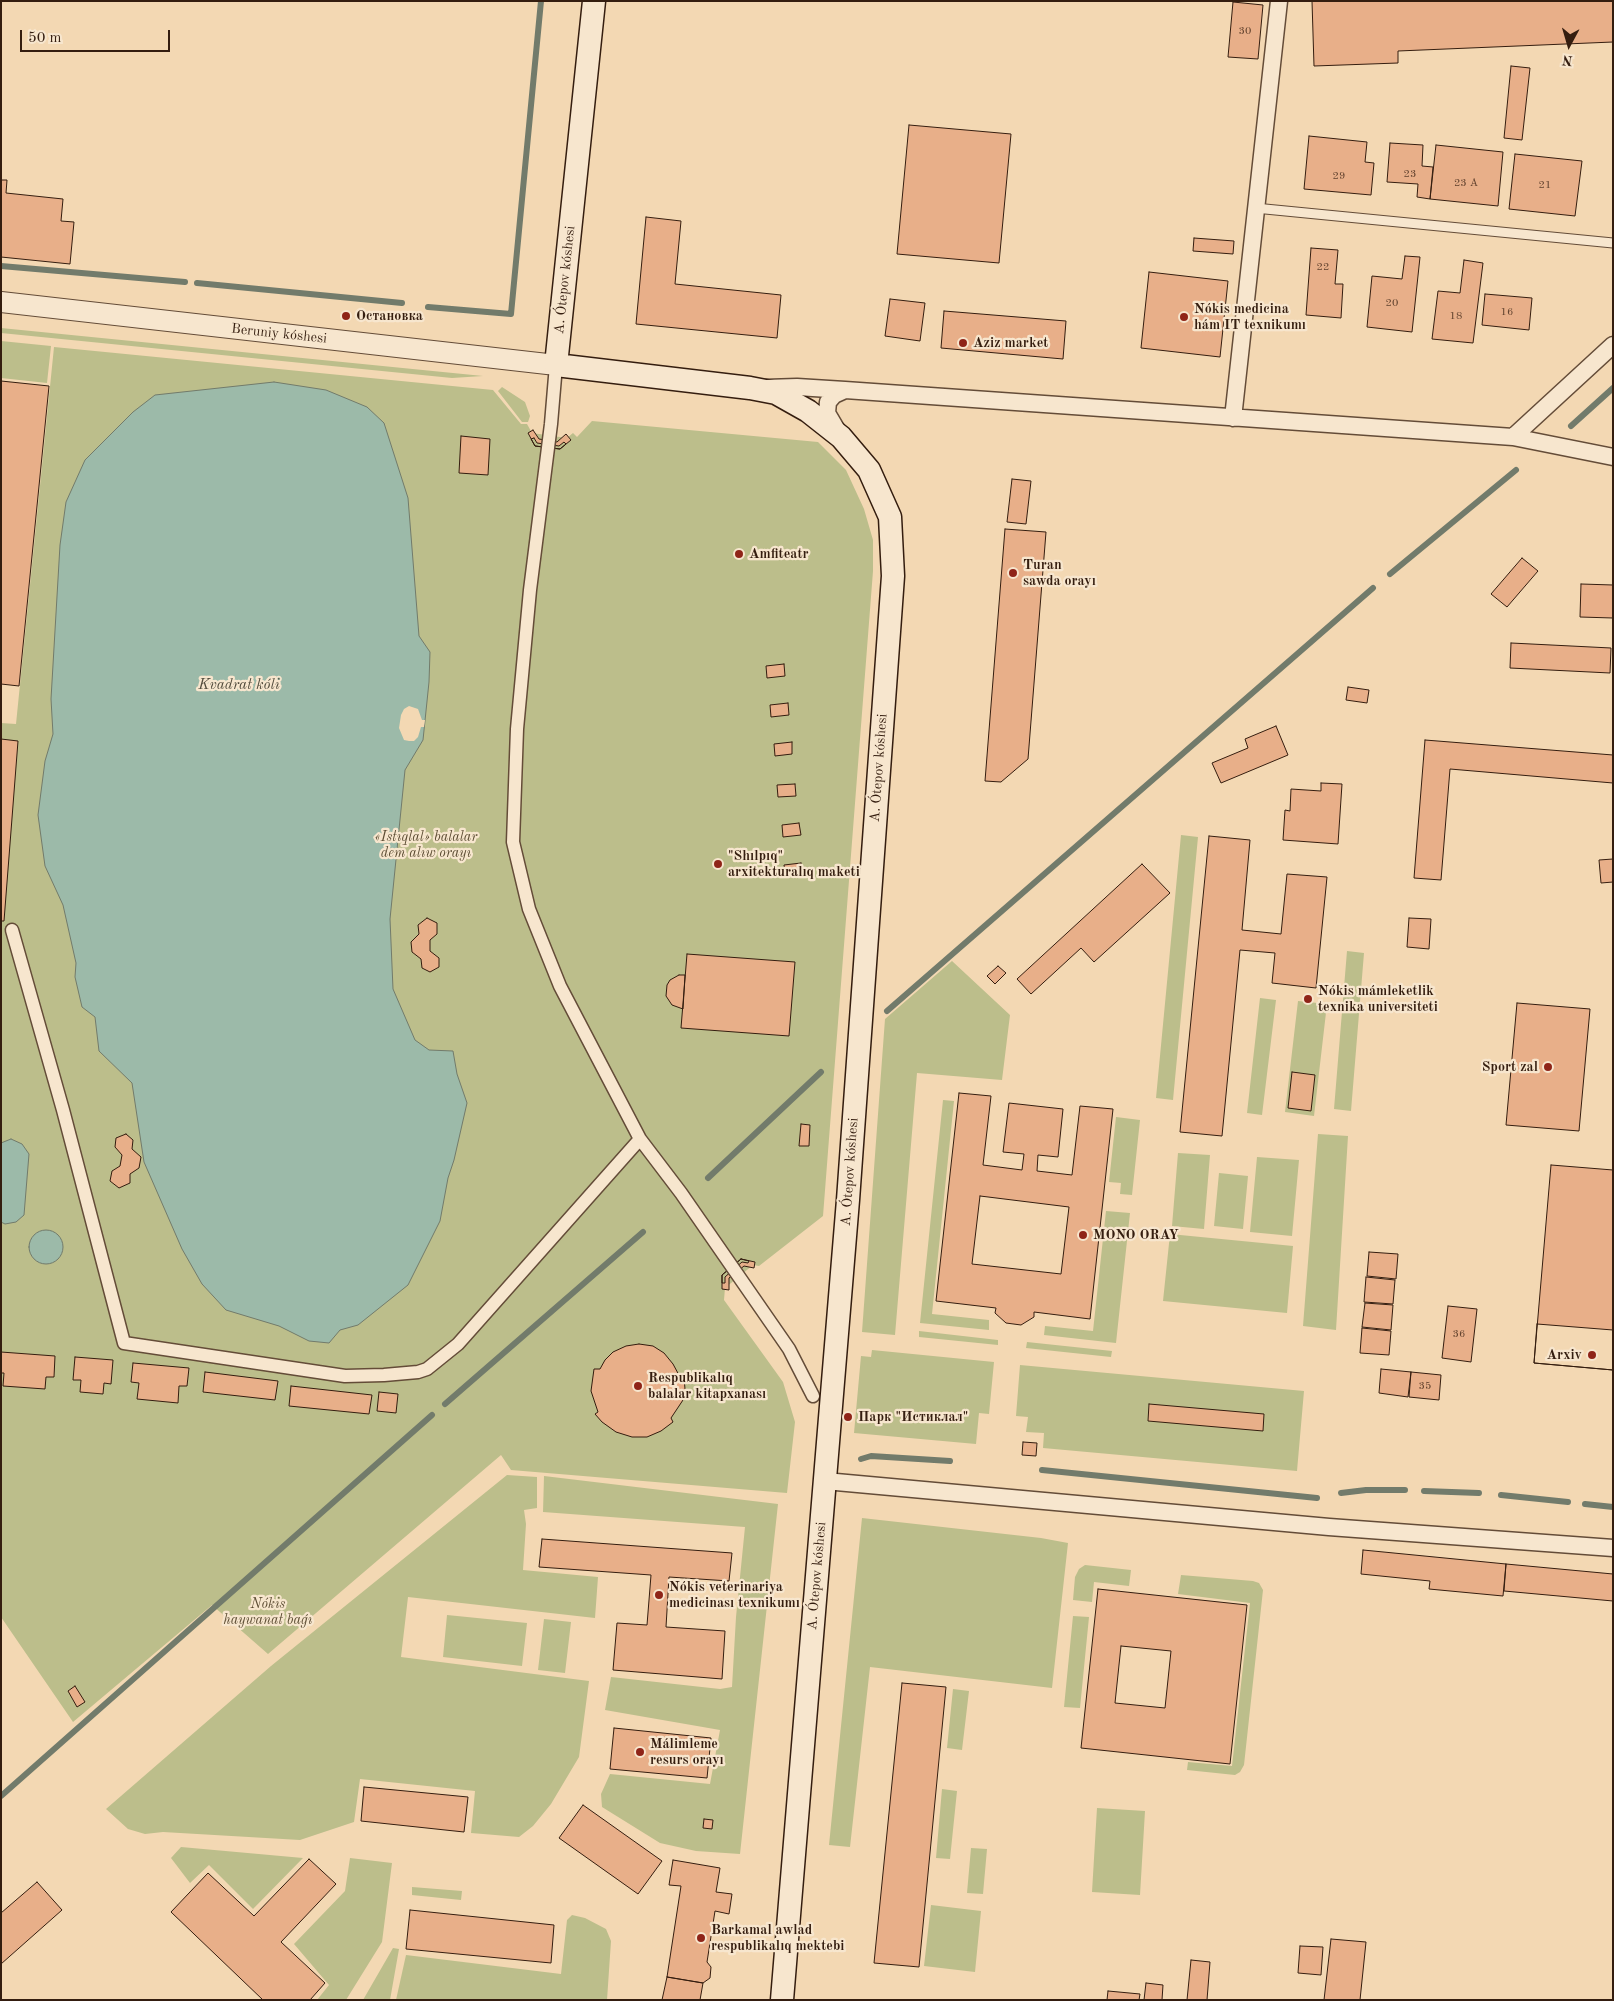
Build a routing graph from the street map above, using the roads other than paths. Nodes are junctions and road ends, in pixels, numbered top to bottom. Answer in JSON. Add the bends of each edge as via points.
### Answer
{"nodes":[{"id":1,"x":594,"y":1,"type":"edge"},
{"id":2,"x":1279,"y":1,"type":"edge"},
{"id":3,"x":1256,"y":208,"type":"junction"},
{"id":4,"x":1613,"y":243,"type":"edge"},
{"id":5,"x":1,"y":302,"type":"edge"},
{"id":6,"x":1613,"y":345,"type":"edge"},
{"id":7,"x":556,"y":365,"type":"junction"},
{"id":8,"x":750,"y":388,"type":"junction"},
{"id":9,"x":845,"y":390,"type":"junction"},
{"id":10,"x":1233,"y":418,"type":"junction"},
{"id":11,"x":841,"y":437,"type":"junction"},
{"id":12,"x":1513,"y":437,"type":"junction"},
{"id":13,"x":1613,"y":456,"type":"edge"},
{"id":14,"x":12,"y":930,"type":"dead end"},
{"id":15,"x":640,"y":1138,"type":"junction"},
{"id":16,"x":813,"y":1396,"type":"dead end"},
{"id":17,"x":825,"y":1481,"type":"junction"},
{"id":18,"x":1613,"y":1548,"type":"edge"},
{"id":19,"x":782,"y":2000,"type":"edge"}],
"edges":[{"from":1,"to":7,"type":"main road","name":"A. Ótepov kóshesi"},
{"from":2,"to":3,"type":"street"},
{"from":3,"to":4,"type":"lane"},
{"from":3,"to":10,"type":"street"},
{"from":5,"to":7,"type":"street","name":"Beruniy kóshesi"},
{"from":6,"to":12,"type":"street"},
{"from":7,"to":8,"type":"main road"},
{"from":7,"to":15,"type":"street","via":[[517,727],[513,842],[529,909],[560,986]]},
{"from":8,"to":9,"type":"street"},
{"from":8,"to":11,"type":"main road","name":"A. Ótepov kóshesi","via":[[776,393],[808,411]]},
{"from":9,"to":10,"type":"street"},
{"from":9,"to":11,"type":"street","via":[[828,402],[827,413]]},
{"from":10,"to":12,"type":"street"},
{"from":11,"to":17,"type":"main road","name":"A. Ótepov kóshesi","via":[[870,470],[890,517],[893,576]]},
{"from":12,"to":13,"type":"street"},
{"from":14,"to":15,"type":"street","via":[[124,1343],[345,1376],[427,1369],[458,1344]]},
{"from":15,"to":16,"type":"street","via":[[789,1349]]},
{"from":17,"to":18,"type":"street","via":[[1329,1527]]},
{"from":17,"to":19,"type":"main road","name":"A. Ótepov kóshesi"}]}
